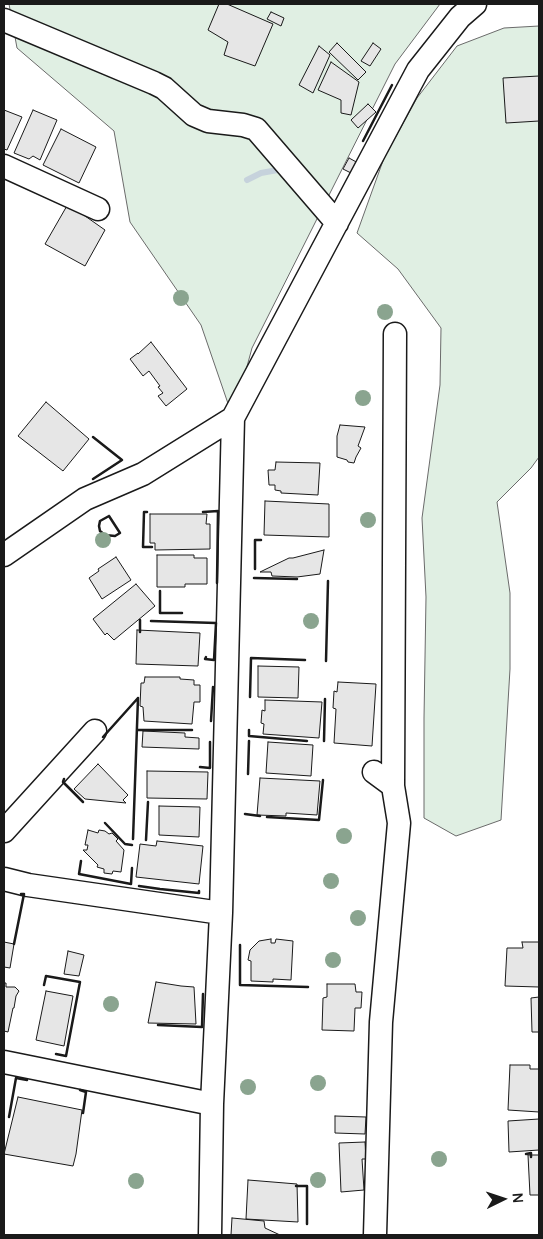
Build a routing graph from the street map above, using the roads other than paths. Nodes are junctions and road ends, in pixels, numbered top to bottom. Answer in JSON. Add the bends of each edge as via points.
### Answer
{"nodes":[{"id":1,"x":475,"y":4,"type":"edge"},
{"id":2,"x":4,"y":20,"type":"edge"},
{"id":3,"x":4,"y":166,"type":"edge"},
{"id":4,"x":98,"y":209,"type":"dead end"},
{"id":5,"x":337,"y":223,"type":"junction"},
{"id":6,"x":395,"y":334,"type":"dead end"},
{"id":7,"x":233,"y":418,"type":"junction"},
{"id":8,"x":4,"y":555,"type":"edge"},
{"id":9,"x":95,"y":731,"type":"dead end"},
{"id":10,"x":374,"y":772,"type":"dead end"},
{"id":11,"x":393,"y":786,"type":"junction"},
{"id":12,"x":4,"y":831,"type":"edge"},
{"id":13,"x":4,"y":879,"type":"edge"},
{"id":14,"x":221,"y":913,"type":"junction"},
{"id":15,"x":4,"y":1062,"type":"edge"},
{"id":16,"x":212,"y":1104,"type":"junction"},
{"id":17,"x":210,"y":1235,"type":"edge"},
{"id":18,"x":375,"y":1235,"type":"edge"}],
"edges":[{"from":1,"to":5,"type":"street","via":[[460,17],[418,70]]},
{"from":2,"to":5,"type":"street","via":[[164,88],[194,116],[256,129]]},
{"from":3,"to":4,"type":"street"},
{"from":5,"to":7,"type":"street"},
{"from":6,"to":11,"type":"street"},
{"from":7,"to":8,"type":"street","via":[[143,474],[85,499]]},
{"from":7,"to":14,"type":"street"},
{"from":9,"to":12,"type":"street"},
{"from":10,"to":11,"type":"street"},
{"from":11,"to":18,"type":"street","via":[[399,823],[381,1022]]},
{"from":13,"to":14,"type":"street"},
{"from":14,"to":16,"type":"street"},
{"from":15,"to":16,"type":"street"},
{"from":16,"to":17,"type":"street"}]}
